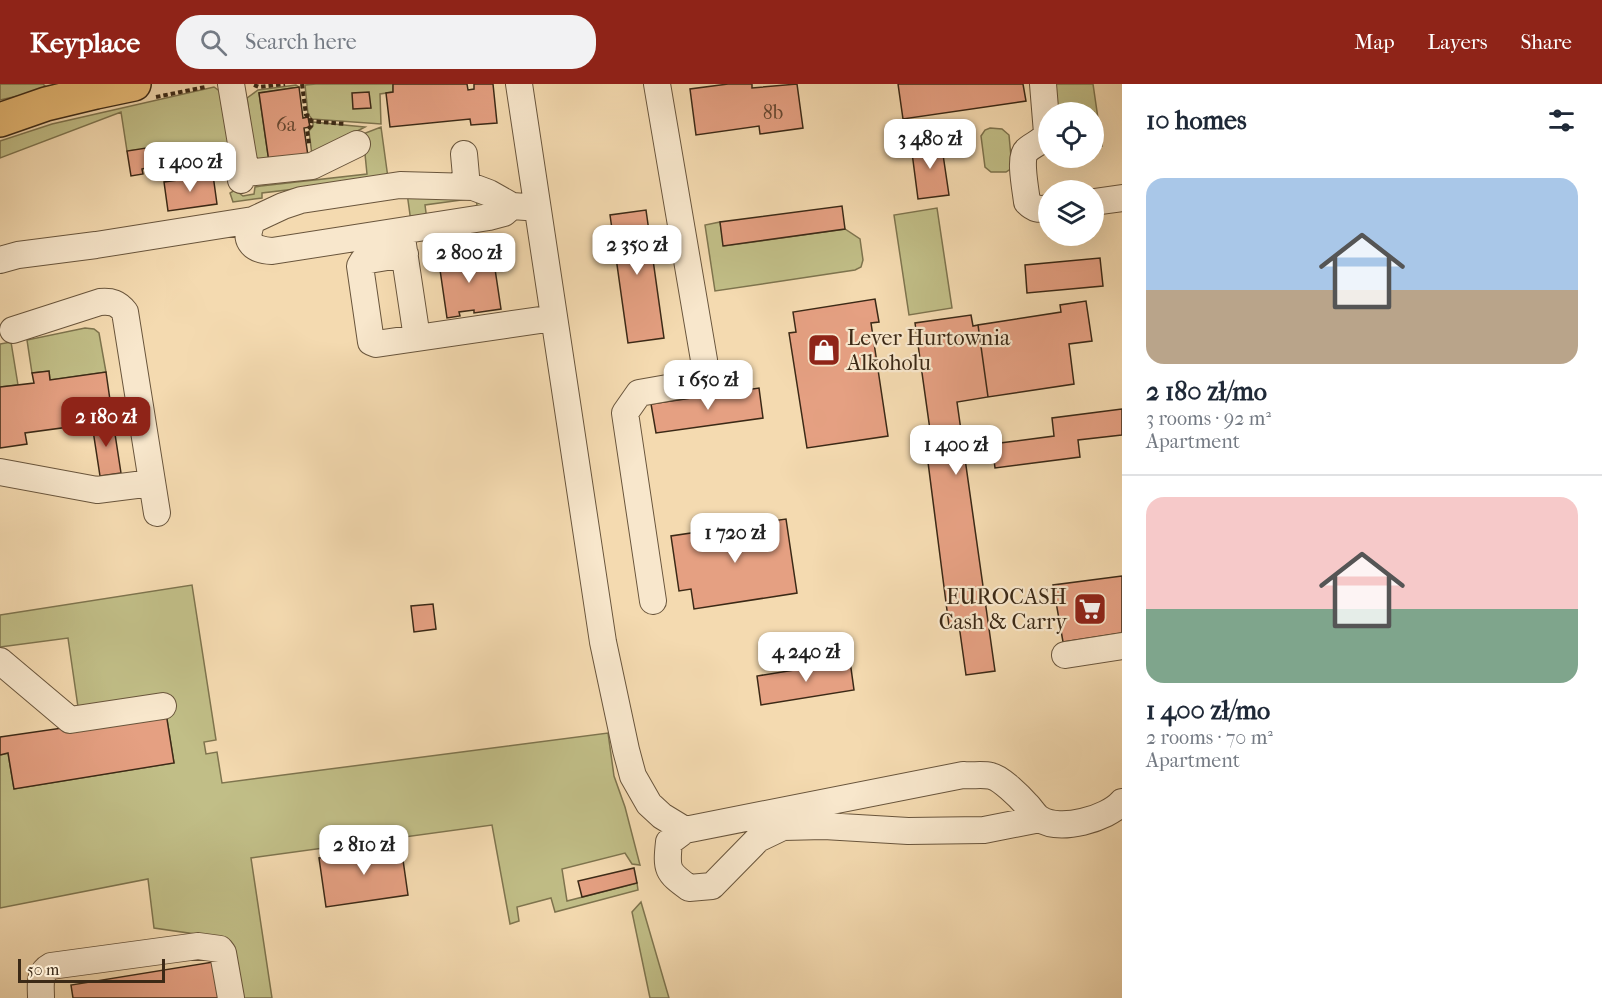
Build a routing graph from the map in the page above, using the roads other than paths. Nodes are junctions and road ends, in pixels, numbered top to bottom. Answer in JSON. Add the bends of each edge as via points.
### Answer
{"nodes":[{"id":1,"x":134,"y":84,"type":"edge"},
{"id":2,"x":231,"y":84,"type":"edge"},
{"id":3,"x":519,"y":84,"type":"edge"},
{"id":4,"x":657,"y":84,"type":"edge"},
{"id":5,"x":1042,"y":84,"type":"edge"},
{"id":6,"x":54,"y":94,"type":"edge"},
{"id":7,"x":0,"y":108,"type":"edge"},
{"id":8,"x":0,"y":120,"type":"edge"},
{"id":9,"x":354,"y":134,"type":"road end"},
{"id":10,"x":464,"y":154,"type":"dead end"},
{"id":11,"x":467,"y":187,"type":"junction"},
{"id":12,"x":1122,"y":198,"type":"edge"},
{"id":13,"x":1104,"y":201,"type":"edge"},
{"id":14,"x":512,"y":206,"type":"junction"},
{"id":15,"x":537,"y":206,"type":"junction"},
{"id":16,"x":1038,"y":210,"type":"edge"},
{"id":17,"x":253,"y":220,"type":"junction"},
{"id":18,"x":403,"y":243,"type":"junction"},
{"id":19,"x":0,"y":260,"type":"edge"},
{"id":20,"x":554,"y":318,"type":"junction"},
{"id":21,"x":13,"y":330,"type":"dead end"},
{"id":22,"x":417,"y":338,"type":"junction"},
{"id":23,"x":0,"y":472,"type":"edge"},
{"id":24,"x":152,"y":483,"type":"junction"},
{"id":25,"x":157,"y":513,"type":"dead end"},
{"id":26,"x":653,"y":601,"type":"dead end"},
{"id":27,"x":1122,"y":646,"type":"edge"},
{"id":28,"x":1065,"y":655,"type":"dead end"},
{"id":29,"x":0,"y":661,"type":"edge"},
{"id":30,"x":163,"y":706,"type":"dead end"},
{"id":31,"x":1122,"y":802,"type":"edge"},
{"id":32,"x":1040,"y":819,"type":"junction"},
{"id":33,"x":685,"y":830,"type":"junction"},
{"id":34,"x":41,"y":998,"type":"edge"},
{"id":35,"x":231,"y":998,"type":"edge"}],
"edges":[{"from":1,"to":6,"type":"main road","via":[[96,92]]},
{"from":2,"to":9,"type":"street","via":[[243,177],[312,166]]},
{"from":3,"to":15,"type":"street"},
{"from":4,"to":26,"type":"street","via":[[704,360],[701,374],[690,384],[639,393],[626,413]]},
{"from":5,"to":16,"type":"street","via":[[1047,133],[1023,157],[1028,202]]},
{"from":6,"to":7,"type":"street"},
{"from":6,"to":8,"type":"main road"},
{"from":10,"to":11,"type":"street"},
{"from":11,"to":14,"type":"street","via":[[489,193]]},
{"from":11,"to":17,"type":"street","via":[[400,185],[371,189],[301,200]]},
{"from":12,"to":13,"type":"street"},
{"from":14,"to":15,"type":"street"},
{"from":14,"to":18,"type":"street","via":[[504,213]]},
{"from":15,"to":20,"type":"street"},
{"from":17,"to":18,"type":"street","via":[[248,229],[249,240],[260,250]]},
{"from":17,"to":19,"type":"street"},
{"from":18,"to":22,"type":"street"},
{"from":18,"to":22,"type":"street","via":[[360,266],[371,342]]},
{"from":20,"to":22,"type":"street"},
{"from":20,"to":33,"type":"street","via":[[603,642],[631,767],[649,804]]},
{"from":21,"to":24,"type":"street","via":[[100,302],[119,304],[126,312]]},
{"from":23,"to":24,"type":"street","via":[[98,490]]},
{"from":24,"to":25,"type":"street"},
{"from":27,"to":28,"type":"street"},
{"from":29,"to":30,"type":"street","via":[[70,720]]},
{"from":31,"to":32,"type":"street","via":[[1094,819],[1073,823]]},
{"from":32,"to":33,"type":"street","via":[[993,776],[963,775]]},
{"from":32,"to":33,"type":"street","via":[[984,830],[783,827],[758,839],[712,886],[689,888],[670,875],[667,861],[669,842]]},
{"from":34,"to":35,"type":"street","via":[[41,975],[51,966],[198,946],[220,948],[224,953]]}]}
